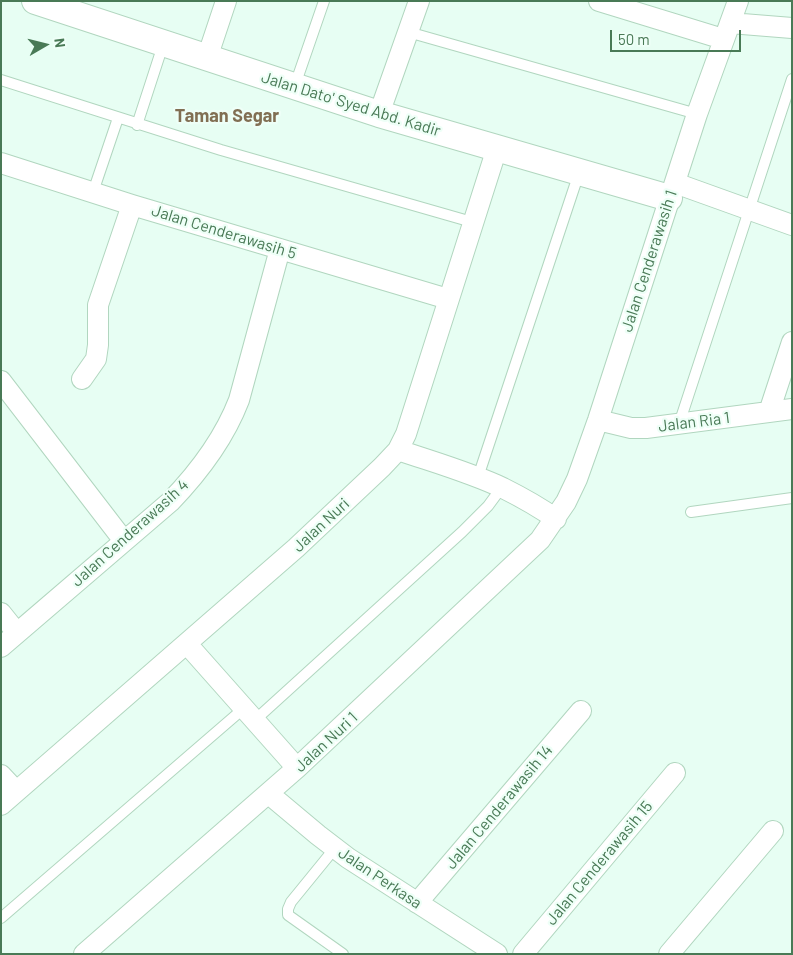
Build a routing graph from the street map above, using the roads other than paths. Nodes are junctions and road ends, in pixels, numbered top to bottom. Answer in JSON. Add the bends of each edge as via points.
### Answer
{"nodes":[{"id":1,"x":34,"y":1,"type":"edge"},
{"id":2,"x":226,"y":1,"type":"edge"},
{"id":3,"x":324,"y":1,"type":"edge"},
{"id":4,"x":418,"y":1,"type":"edge"},
{"id":5,"x":599,"y":1,"type":"edge"},
{"id":6,"x":738,"y":1,"type":"edge"},
{"id":7,"x":792,"y":28,"type":"edge"},
{"id":8,"x":726,"y":31,"type":"junction"},
{"id":9,"x":408,"y":32,"type":"junction"},
{"id":10,"x":164,"y":44,"type":"junction"},
{"id":11,"x":207,"y":58,"type":"junction"},
{"id":12,"x":1,"y":80,"type":"edge"},
{"id":13,"x":792,"y":80,"type":"edge"},
{"id":14,"x":294,"y":86,"type":"junction"},
{"id":15,"x":379,"y":114,"type":"junction"},
{"id":16,"x":697,"y":114,"type":"junction"},
{"id":17,"x":118,"y":118,"type":"junction"},
{"id":18,"x":137,"y":125,"type":"junction"},
{"id":19,"x":497,"y":148,"type":"junction"},
{"id":20,"x":1,"y":163,"type":"edge"},
{"id":21,"x":579,"y":172,"type":"junction"},
{"id":22,"x":672,"y":191,"type":"junction"},
{"id":23,"x":94,"y":192,"type":"junction"},
{"id":24,"x":132,"y":204,"type":"junction"},
{"id":25,"x":748,"y":210,"type":"junction"},
{"id":26,"x":472,"y":222,"type":"junction"},
{"id":27,"x":792,"y":225,"type":"edge"},
{"id":28,"x":280,"y":249,"type":"junction"},
{"id":29,"x":448,"y":299,"type":"junction"},
{"id":30,"x":792,"y":342,"type":"edge"},
{"id":31,"x":82,"y":379,"type":"dead end"},
{"id":32,"x":1,"y":381,"type":"edge"},
{"id":33,"x":792,"y":409,"type":"edge"},
{"id":34,"x":769,"y":412,"type":"junction"},
{"id":35,"x":598,"y":420,"type":"junction"},
{"id":36,"x":679,"y":424,"type":"junction"},
{"id":37,"x":398,"y":450,"type":"junction"},
{"id":38,"x":478,"y":477,"type":"junction"},
{"id":39,"x":502,"y":487,"type":"junction"},
{"id":40,"x":792,"y":498,"type":"edge"},
{"id":41,"x":692,"y":512,"type":"dead end"},
{"id":42,"x":556,"y":518,"type":"junction"},
{"id":43,"x":124,"y":541,"type":"junction"},
{"id":44,"x":1,"y":613,"type":"edge"},
{"id":45,"x":17,"y":633,"type":"junction"},
{"id":46,"x":187,"y":644,"type":"junction"},
{"id":47,"x":1,"y":647,"type":"edge"},
{"id":48,"x":581,"y":711,"type":"dead end"},
{"id":49,"x":249,"y":715,"type":"junction"},
{"id":50,"x":298,"y":768,"type":"junction"},
{"id":51,"x":675,"y":773,"type":"dead end"},
{"id":52,"x":1,"y":775,"type":"edge"},
{"id":53,"x":16,"y":791,"type":"junction"},
{"id":54,"x":269,"y":794,"type":"junction"},
{"id":55,"x":1,"y":805,"type":"edge"},
{"id":56,"x":773,"y":831,"type":"dead end"},
{"id":57,"x":334,"y":848,"type":"junction"},
{"id":58,"x":417,"y":903,"type":"junction"},
{"id":59,"x":1,"y":918,"type":"edge"},
{"id":60,"x":341,"y":953,"type":"edge"},
{"id":61,"x":84,"y":954,"type":"edge"},
{"id":62,"x":497,"y":954,"type":"edge"},
{"id":63,"x":523,"y":954,"type":"edge"},
{"id":64,"x":668,"y":954,"type":"edge"}],
"edges":[{"from":1,"to":10,"type":"street","name":"Jalan Dato' Syed Abd. Kadir"},
{"from":2,"to":11,"type":"street"},
{"from":3,"to":14,"type":"lane"},
{"from":4,"to":9,"type":"street"},
{"from":5,"to":8,"type":"street"},
{"from":6,"to":8,"type":"street","name":"Jalan Cenderawasih 1"},
{"from":7,"to":8,"type":"street"},
{"from":8,"to":16,"type":"street","name":"Jalan Cenderawasih 1"},
{"from":9,"to":15,"type":"street"},
{"from":9,"to":16,"type":"lane"},
{"from":10,"to":11,"type":"street","name":"Jalan Dato' Syed Abd. Kadir"},
{"from":10,"to":18,"type":"lane"},
{"from":11,"to":14,"type":"street","name":"Jalan Dato' Syed Abd. Kadir"},
{"from":12,"to":17,"type":"lane"},
{"from":13,"to":25,"type":"lane"},
{"from":14,"to":15,"type":"street","name":"Jalan Dato' Syed Abd. Kadir"},
{"from":15,"to":19,"type":"street","name":"Jalan Dato' Syed Abd. Kadir"},
{"from":16,"to":22,"type":"street","name":"Jalan Cenderawasih 1"},
{"from":17,"to":18,"type":"lane"},
{"from":17,"to":23,"type":"lane"},
{"from":18,"to":26,"type":"lane"},
{"from":19,"to":21,"type":"street","name":"Jalan Dato' Syed Abd. Kadir"},
{"from":19,"to":26,"type":"street","name":"Jalan Nuri"},
{"from":20,"to":23,"type":"street","name":"Jalan Cenderawasih 5"},
{"from":21,"to":22,"type":"street","name":"Jalan Dato' Syed Abd. Kadir"},
{"from":21,"to":38,"type":"lane"},
{"from":22,"to":25,"type":"street"},
{"from":22,"to":35,"type":"street","name":"Jalan Cenderawasih 1"},
{"from":23,"to":24,"type":"street","name":"Jalan Cenderawasih 5"},
{"from":24,"to":28,"type":"street","name":"Jalan Cenderawasih 5"},
{"from":24,"to":31,"type":"street","via":[[98,305],[98,352]]},
{"from":25,"to":27,"type":"street"},
{"from":25,"to":36,"type":"lane"},
{"from":26,"to":29,"type":"street","name":"Jalan Nuri"},
{"from":28,"to":29,"type":"street","name":"Jalan Cenderawasih 5"},
{"from":28,"to":43,"type":"street","name":"Jalan Cenderawasih 4","via":[[233,417],[189,482]]},
{"from":29,"to":37,"type":"street","name":"Jalan Nuri","via":[[406,434]]},
{"from":30,"to":34,"type":"street"},
{"from":32,"to":43,"type":"street"},
{"from":33,"to":34,"type":"street","name":"Jalan Ria 1"},
{"from":34,"to":36,"type":"street","name":"Jalan Ria 1"},
{"from":35,"to":36,"type":"street","name":"Jalan Ria 1","via":[[631,428]]},
{"from":35,"to":42,"type":"street","name":"Jalan Cenderawasih 1","via":[[577,479]]},
{"from":37,"to":38,"type":"street"},
{"from":37,"to":46,"type":"street","name":"Jalan Nuri","via":[[296,548]]},
{"from":38,"to":39,"type":"street"},
{"from":39,"to":42,"type":"street"},
{"from":39,"to":49,"type":"lane","via":[[462,532]]},
{"from":40,"to":41,"type":"lane"},
{"from":42,"to":50,"type":"street","name":"Jalan Nuri 1","via":[[540,540]]},
{"from":43,"to":45,"type":"street","name":"Jalan Cenderawasih 4"},
{"from":44,"to":45,"type":"street"},
{"from":45,"to":47,"type":"street","name":"Jalan Cenderawasih 4"},
{"from":46,"to":49,"type":"street"},
{"from":46,"to":53,"type":"street","name":"Jalan Nuri"},
{"from":48,"to":58,"type":"street","name":"Jalan Cenderawasih 14"},
{"from":49,"to":50,"type":"street"},
{"from":49,"to":59,"type":"lane"},
{"from":50,"to":54,"type":"street","name":"Jalan Nuri 1"},
{"from":51,"to":63,"type":"street","name":"Jalan Cenderawasih 15"},
{"from":52,"to":53,"type":"street"},
{"from":53,"to":55,"type":"street","name":"Jalan Nuri"},
{"from":54,"to":57,"type":"street","name":"Jalan Perkasa"},
{"from":54,"to":61,"type":"street","name":"Jalan Nuri 1"},
{"from":56,"to":64,"type":"street"},
{"from":57,"to":58,"type":"street","name":"Jalan Perkasa"},
{"from":57,"to":60,"type":"lane","via":[[291,902],[288,915]]},
{"from":58,"to":62,"type":"street","name":"Jalan Perkasa"}]}
